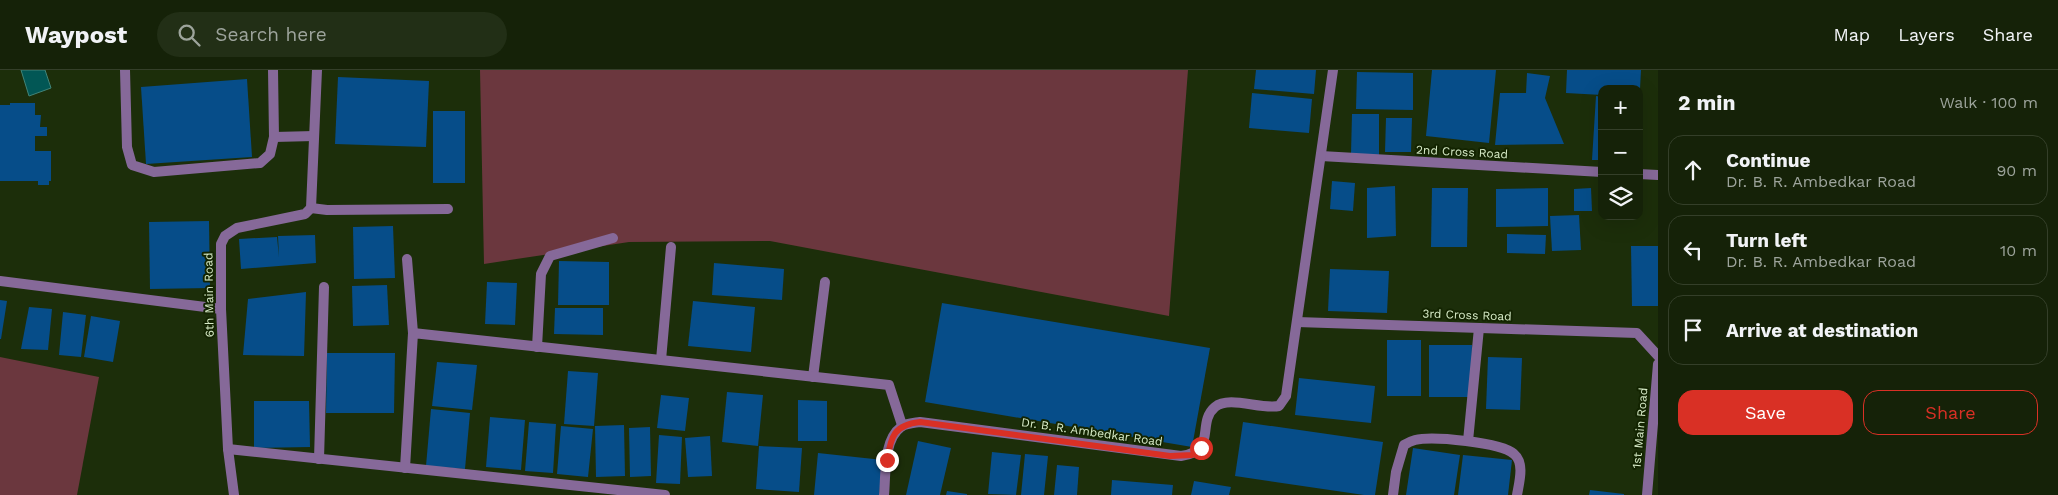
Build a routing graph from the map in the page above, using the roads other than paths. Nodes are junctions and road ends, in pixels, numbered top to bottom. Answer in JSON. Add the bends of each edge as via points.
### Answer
{"nodes":[{"id":1,"x":125,"y":70,"type":"edge"},
{"id":2,"x":273,"y":70,"type":"edge"},
{"id":3,"x":317,"y":70,"type":"edge"},
{"id":4,"x":1333,"y":70,"type":"edge"},
{"id":5,"x":314,"y":136,"type":"junction"},
{"id":6,"x":274,"y":137,"type":"junction"},
{"id":7,"x":1321,"y":156,"type":"junction"},
{"id":8,"x":1598,"y":172,"type":"edge"},
{"id":9,"x":1643,"y":174,"type":"edge"},
{"id":10,"x":1658,"y":175,"type":"edge"},
{"id":11,"x":311,"y":208,"type":"junction"},
{"id":12,"x":448,"y":208,"type":"dead end"},
{"id":13,"x":613,"y":238,"type":"dead end"},
{"id":14,"x":671,"y":247,"type":"dead end"},
{"id":15,"x":407,"y":260,"type":"dead end"},
{"id":16,"x":0,"y":281,"type":"edge"},
{"id":17,"x":825,"y":282,"type":"dead end"},
{"id":18,"x":324,"y":287,"type":"dead end"},
{"id":19,"x":221,"y":309,"type":"junction"},
{"id":20,"x":1297,"y":322,"type":"junction"},
{"id":21,"x":1479,"y":328,"type":"junction"},
{"id":22,"x":413,"y":334,"type":"junction"},
{"id":23,"x":537,"y":347,"type":"junction"},
{"id":24,"x":1658,"y":356,"type":"edge"},
{"id":25,"x":661,"y":360,"type":"junction"},
{"id":26,"x":1658,"y":364,"type":"edge"},
{"id":27,"x":813,"y":377,"type":"junction"},
{"id":28,"x":902,"y":425,"type":"junction"},
{"id":29,"x":1468,"y":441,"type":"junction"},
{"id":30,"x":228,"y":449,"type":"junction"},
{"id":31,"x":318,"y":459,"type":"junction"},
{"id":32,"x":405,"y":468,"type":"junction"},
{"id":33,"x":234,"y":495,"type":"edge"},
{"id":34,"x":665,"y":495,"type":"edge"},
{"id":35,"x":884,"y":495,"type":"edge"},
{"id":36,"x":1393,"y":495,"type":"edge"},
{"id":37,"x":1517,"y":495,"type":"edge"},
{"id":38,"x":1647,"y":495,"type":"edge"}],
"edges":[{"from":1,"to":6,"type":"street","via":[[128,147],[132,165],[154,172],[260,163],[270,154]]},
{"from":2,"to":6,"type":"street"},
{"from":3,"to":5,"type":"street"},
{"from":4,"to":7,"type":"street","name":"Dr. B. R. Ambedkar Road"},
{"from":5,"to":6,"type":"street"},
{"from":5,"to":11,"type":"street"},
{"from":7,"to":8,"type":"street","name":"2nd Cross Road"},
{"from":7,"to":20,"type":"street","name":"Dr. B. R. Ambedkar Road"},
{"from":9,"to":10,"type":"street"},
{"from":11,"to":12,"type":"street"},
{"from":11,"to":19,"type":"street","name":"6th Main Road","via":[[305,214],[237,228],[225,236],[220,252]]},
{"from":13,"to":23,"type":"street","via":[[550,256],[541,274]]},
{"from":14,"to":25,"type":"street"},
{"from":15,"to":22,"type":"street"},
{"from":16,"to":19,"type":"street"},
{"from":17,"to":27,"type":"street"},
{"from":18,"to":31,"type":"street"},
{"from":19,"to":30,"type":"street","name":"6th Main Road"},
{"from":20,"to":21,"type":"street","name":"3rd Cross Road"},
{"from":20,"to":28,"type":"street","name":"Dr. B. R. Ambedkar Road","via":[[1280,406],[1229,402],[1215,407],[1201,448],[1192,455],[1170,456],[920,422]]},
{"from":21,"to":24,"type":"street","name":"3rd Cross Road","via":[[1637,333]]},
{"from":21,"to":29,"type":"street"},
{"from":22,"to":23,"type":"street"},
{"from":22,"to":32,"type":"street"},
{"from":23,"to":25,"type":"street"},
{"from":25,"to":27,"type":"street"},
{"from":26,"to":38,"type":"street","name":"1st Main Road"},
{"from":27,"to":28,"type":"street","via":[[889,385]]},
{"from":28,"to":35,"type":"street","via":[[895,432],[889,448]]},
{"from":29,"to":36,"type":"street","via":[[1415,440],[1404,445]]},
{"from":29,"to":37,"type":"street","via":[[1501,447],[1515,454],[1520,463]]},
{"from":30,"to":31,"type":"street"},
{"from":30,"to":33,"type":"street","name":"6th Main Road"},
{"from":31,"to":32,"type":"street"},
{"from":32,"to":34,"type":"street"}]}
